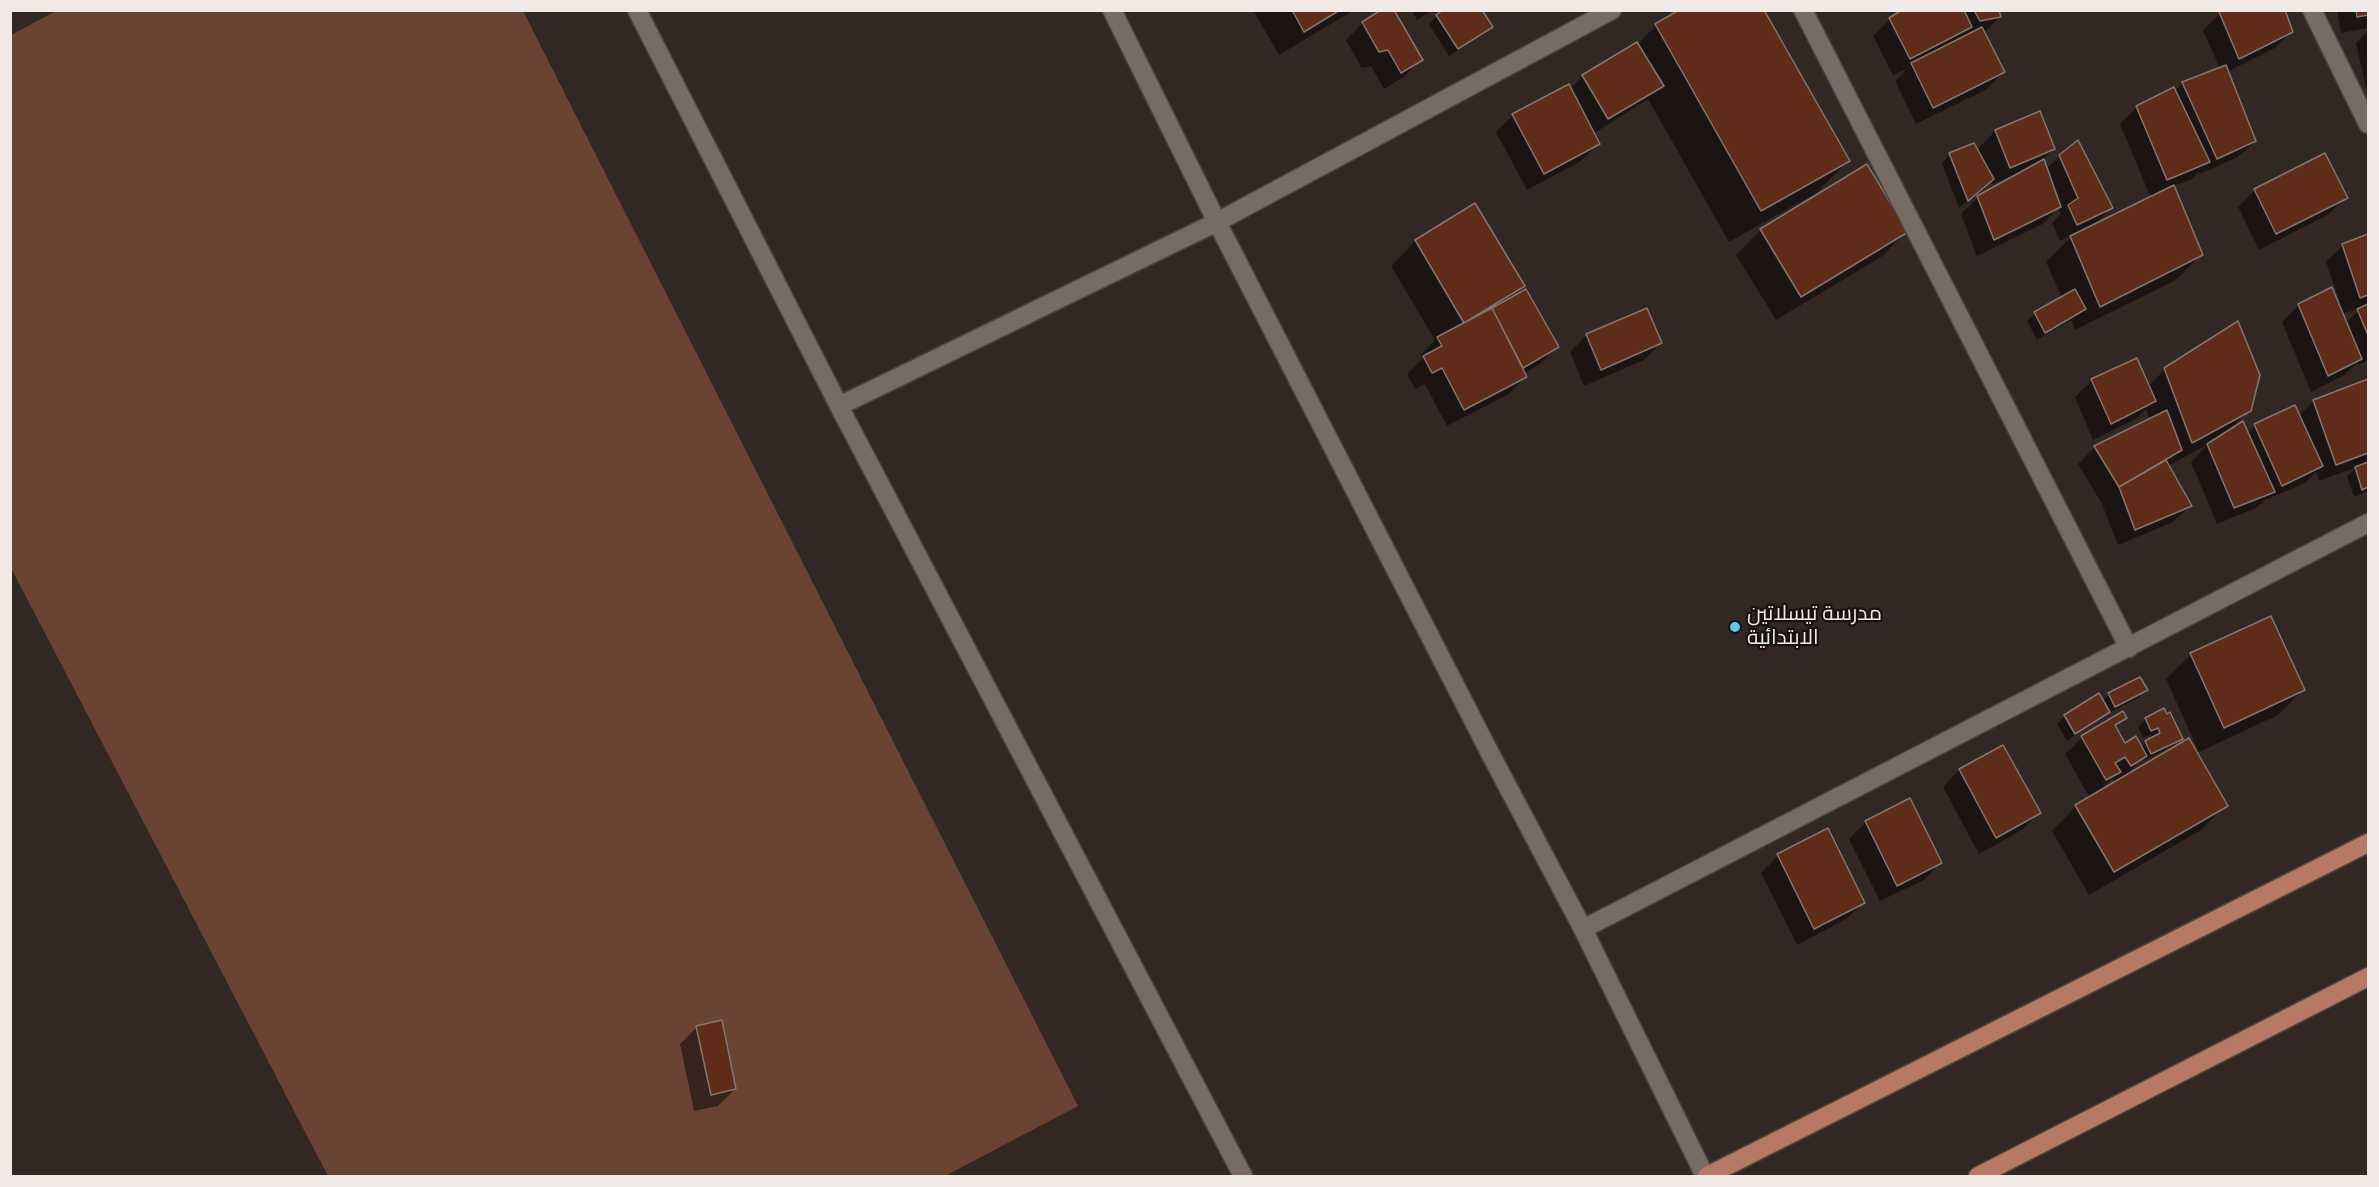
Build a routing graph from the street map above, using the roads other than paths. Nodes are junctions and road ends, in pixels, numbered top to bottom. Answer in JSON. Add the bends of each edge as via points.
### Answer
{"nodes":[{"id":1,"x":637,"y":10,"type":"edge"},
{"id":2,"x":1112,"y":10,"type":"edge"},
{"id":3,"x":1612,"y":10,"type":"edge"},
{"id":4,"x":1803,"y":10,"type":"edge"},
{"id":5,"x":2312,"y":10,"type":"edge"},
{"id":6,"x":2368,"y":124,"type":"edge"},
{"id":7,"x":1217,"y":222,"type":"junction"},
{"id":8,"x":839,"y":406,"type":"junction"},
{"id":9,"x":2368,"y":523,"type":"edge"},
{"id":10,"x":2130,"y":648,"type":"junction"},
{"id":11,"x":2368,"y":843,"type":"edge"},
{"id":12,"x":1583,"y":929,"type":"junction"},
{"id":13,"x":2368,"y":977,"type":"edge"},
{"id":14,"x":1243,"y":1176,"type":"edge"},
{"id":15,"x":1706,"y":1176,"type":"edge"},
{"id":16,"x":1978,"y":1176,"type":"edge"}],
"edges":[{"from":1,"to":8,"type":"street"},
{"from":2,"to":7,"type":"street"},
{"from":3,"to":7,"type":"street"},
{"from":4,"to":10,"type":"street"},
{"from":5,"to":6,"type":"street"},
{"from":7,"to":8,"type":"street"},
{"from":7,"to":12,"type":"street"},
{"from":8,"to":14,"type":"street"},
{"from":9,"to":10,"type":"street"},
{"from":10,"to":12,"type":"street"},
{"from":11,"to":15,"type":"main road"},
{"from":12,"to":15,"type":"street"},
{"from":13,"to":16,"type":"main road"}]}
